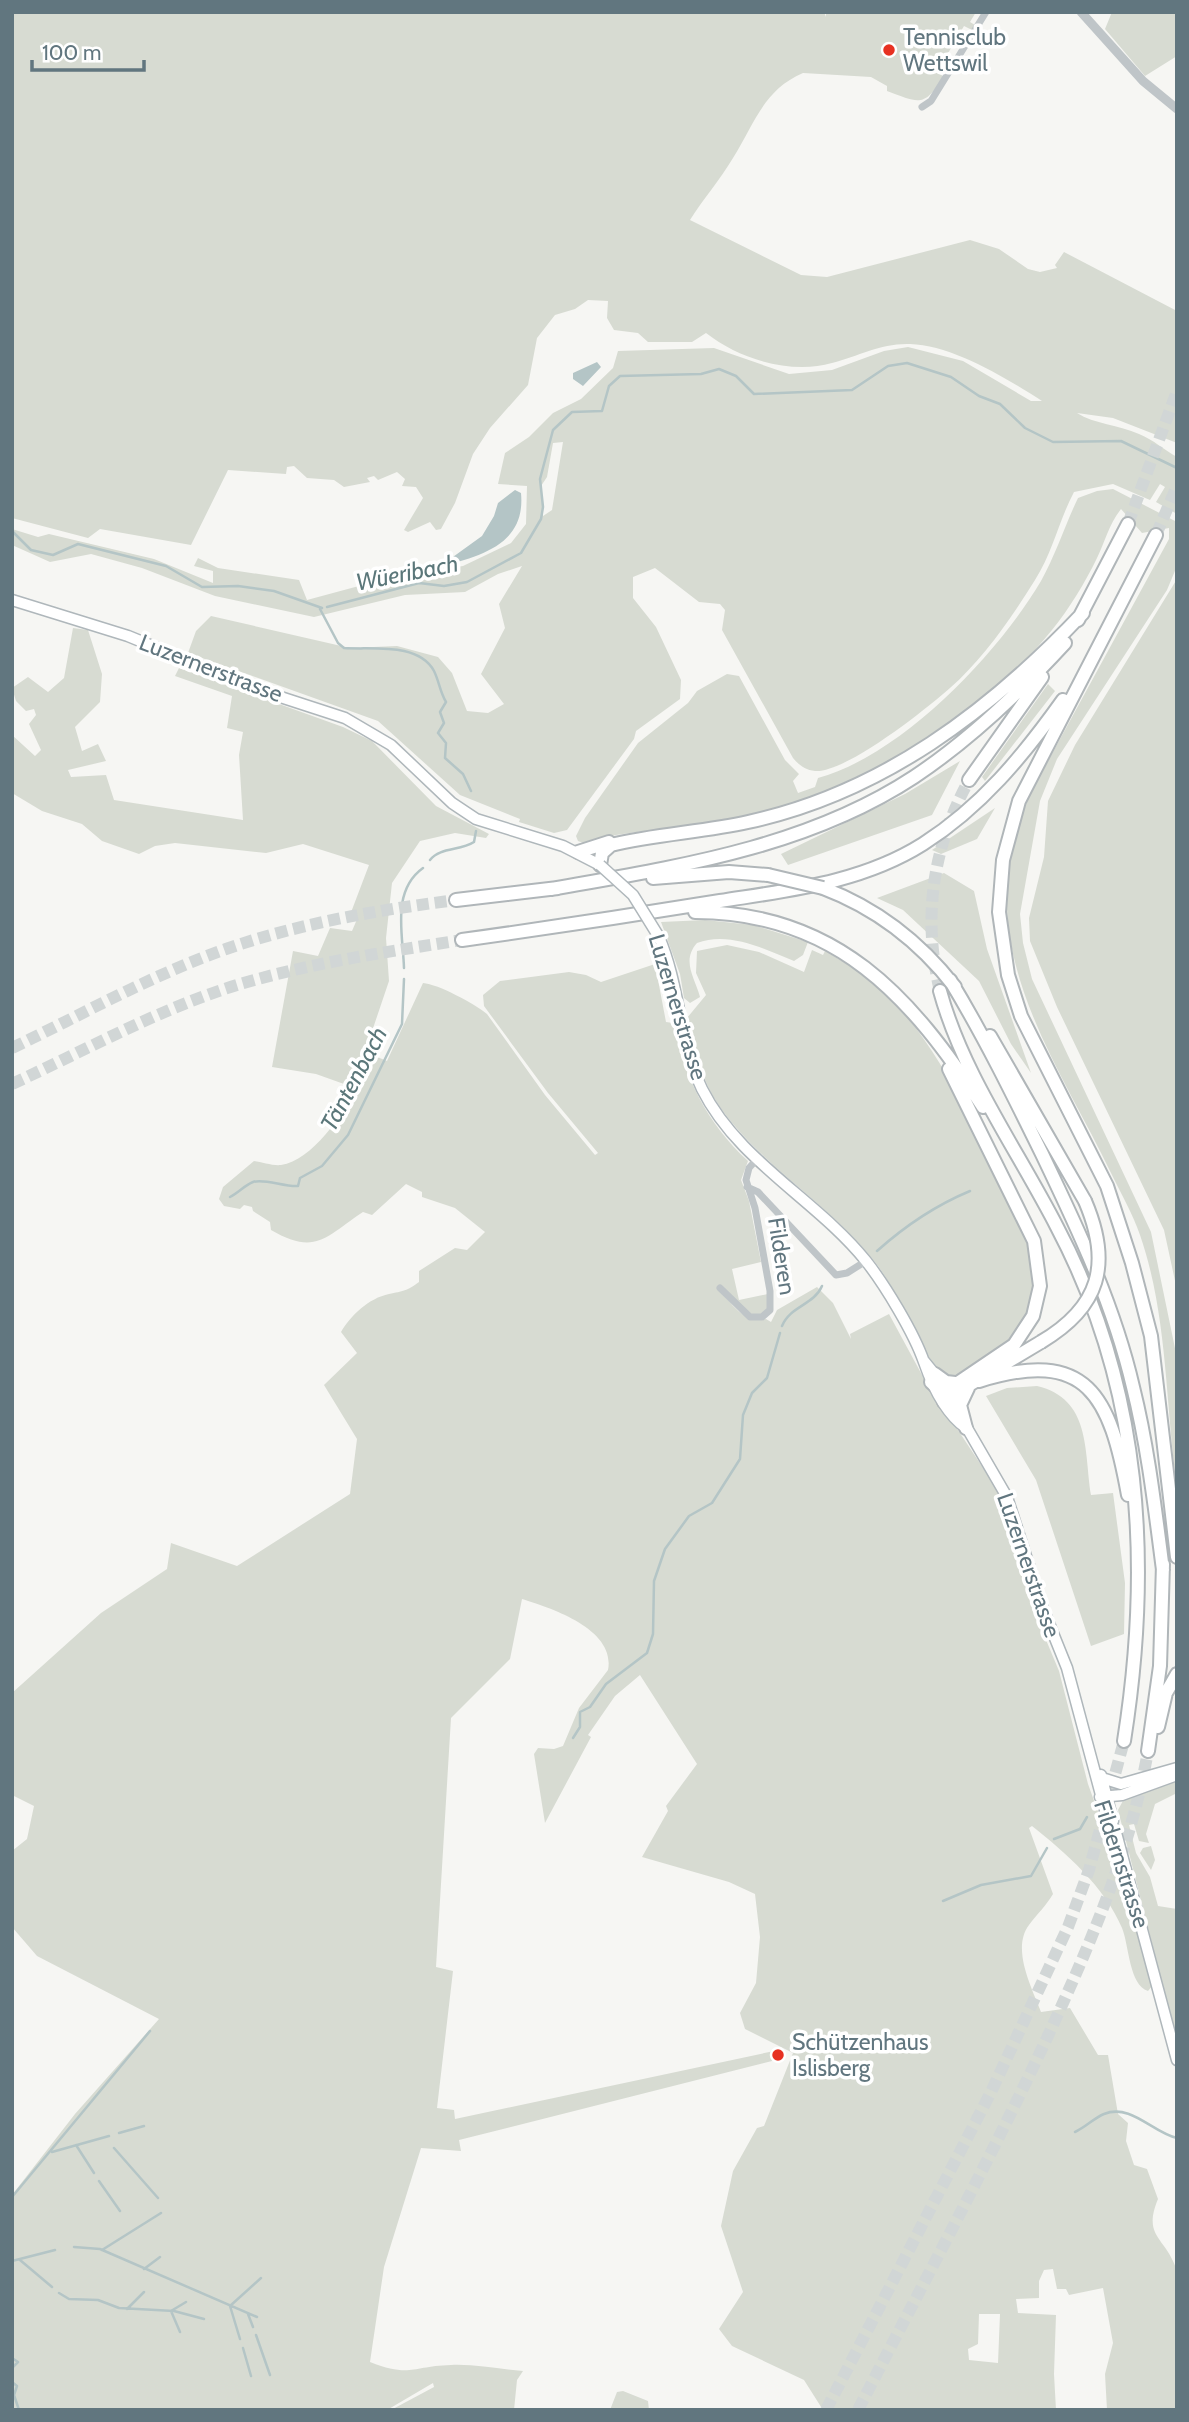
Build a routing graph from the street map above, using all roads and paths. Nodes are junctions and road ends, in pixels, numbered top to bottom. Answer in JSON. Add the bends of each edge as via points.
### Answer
{"nodes":[{"id":1,"x":986,"y":12,"type":"edge"},
{"id":2,"x":1081,"y":12,"type":"edge"},
{"id":3,"x":922,"y":107,"type":"dead end"},
{"id":4,"x":1177,"y":109,"type":"edge"},
{"id":5,"x":1128,"y":524,"type":"tunnel mouth"},
{"id":6,"x":1156,"y":535,"type":"tunnel mouth"},
{"id":7,"x":12,"y":600,"type":"edge"},
{"id":8,"x":1083,"y":613,"type":"junction"},
{"id":9,"x":1107,"y":632,"type":"junction"},
{"id":10,"x":1065,"y":643,"type":"junction"},
{"id":11,"x":969,"y":780,"type":"tunnel mouth"},
{"id":12,"x":630,"y":841,"type":"junction"},
{"id":13,"x":578,"y":852,"type":"junction"},
{"id":14,"x":600,"y":865,"type":"junction"},
{"id":15,"x":551,"y":889,"type":"junction"},
{"id":16,"x":456,"y":900,"type":"tunnel mouth"},
{"id":17,"x":656,"y":912,"type":"junction"},
{"id":18,"x":462,"y":940,"type":"tunnel mouth"},
{"id":19,"x":950,"y":980,"type":"junction"},
{"id":20,"x":940,"y":990,"type":"tunnel mouth"},
{"id":21,"x":907,"y":1004,"type":"junction"},
{"id":22,"x":758,"y":1158,"type":"junction"},
{"id":23,"x":747,"y":1187,"type":"junction"},
{"id":24,"x":1038,"y":1191,"type":"junction"},
{"id":25,"x":866,"y":1261,"type":"junction"},
{"id":26,"x":1135,"y":1274,"type":"junction"},
{"id":27,"x":720,"y":1288,"type":"dead end"},
{"id":28,"x":933,"y":1378,"type":"junction"},
{"id":29,"x":974,"y":1384,"type":"junction"},
{"id":30,"x":947,"y":1393,"type":"junction"},
{"id":31,"x":966,"y":1428,"type":"junction"},
{"id":32,"x":1177,"y":1557,"type":"edge"},
{"id":33,"x":1140,"y":1563,"type":"junction"},
{"id":34,"x":1163,"y":1570,"type":"junction"},
{"id":35,"x":1067,"y":1668,"type":"joint"},
{"id":36,"x":1177,"y":1674,"type":"edge"},
{"id":37,"x":1124,"y":1741,"type":"tunnel mouth"},
{"id":38,"x":1095,"y":1764,"type":"junction"},
{"id":39,"x":1177,"y":1768,"type":"edge"},
{"id":40,"x":1177,"y":1775,"type":"edge"},
{"id":41,"x":1102,"y":1778,"type":"junction"},
{"id":42,"x":1141,"y":1779,"type":"junction"},
{"id":43,"x":1122,"y":1795,"type":"junction"},
{"id":44,"x":1105,"y":1796,"type":"junction"},
{"id":45,"x":1115,"y":1829,"type":"junction"},
{"id":46,"x":1177,"y":2060,"type":"edge"}],
"edges":[{"from":1,"to":3,"type":"street","via":[[931,101]]},
{"from":2,"to":4,"type":"street","via":[[1143,81]]},
{"from":5,"to":8,"type":"highway"},
{"from":6,"to":9,"type":"highway"},
{"from":7,"to":13,"type":"main road","name":"Luzernerstrasse","via":[[128,636],[262,691],[345,718],[391,745],[452,803],[477,819]]},
{"from":8,"to":10,"type":"highway"},
{"from":8,"to":12,"type":"highway","via":[[1022,675],[936,742],[852,788],[749,822]]},
{"from":9,"to":17,"type":"highway","via":[[1003,777],[955,822],[920,845],[827,884]]},
{"from":9,"to":26,"type":"highway","via":[[1019,801],[1003,860],[999,912],[1014,998],[1107,1186]]},
{"from":10,"to":11,"type":"highway"},
{"from":10,"to":15,"type":"highway","via":[[1009,701],[947,753],[896,788],[851,811],[728,855]]},
{"from":12,"to":13,"type":"highway","via":[[612,841]]},
{"from":12,"to":14,"type":"highway","via":[[605,849]]},
{"from":13,"to":14,"type":"main road","name":"Luzernerstrasse"},
{"from":14,"to":22,"type":"main road","name":"Luzernerstrasse","bridge":true,"via":[[633,895],[659,937],[672,973],[686,1045],[703,1090],[727,1127]]},
{"from":15,"to":16,"type":"highway"},
{"from":15,"to":19,"type":"highway","bridge":true,"via":[[701,874],[768,875],[823,888],[863,905],[916,944]]},
{"from":17,"to":18,"type":"highway"},
{"from":17,"to":21,"type":"highway","via":[[719,912],[786,925],[852,956]]},
{"from":19,"to":29,"type":"highway","bridge":true,"via":[[1002,1053],[1084,1201],[1099,1246],[1096,1282],[1077,1315]]},
{"from":19,"to":34,"type":"highway","via":[[1056,1185],[1113,1318],[1146,1444]]},
{"from":20,"to":24,"type":"highway","via":[[959,1047]]},
{"from":21,"to":24,"type":"highway","via":[[955,1063]]},
{"from":21,"to":30,"type":"highway","via":[[968,1104],[1029,1230],[1039,1261],[1039,1296],[1022,1335],[1006,1352]]},
{"from":22,"to":23,"type":"street","via":[[746,1174]]},
{"from":22,"to":25,"type":"main road","name":"Luzernerstrasse"},
{"from":23,"to":25,"type":"street","name":"Filderen","via":[[758,1192],[836,1275]]},
{"from":23,"to":27,"type":"street","name":"Filderen","via":[[755,1208],[770,1310],[762,1317],[750,1317]]},
{"from":24,"to":33,"type":"highway","via":[[1084,1283],[1108,1348],[1127,1436]]},
{"from":25,"to":28,"type":"main road","name":"Luzernerstrasse"},
{"from":26,"to":32,"type":"highway","via":[[1151,1336]]},
{"from":26,"to":34,"type":"highway","via":[[1154,1421]]},
{"from":28,"to":30,"type":"highway"},
{"from":28,"to":30,"type":"main road","name":"Luzernerstrasse"},
{"from":29,"to":30,"type":"highway"},
{"from":29,"to":31,"type":"highway","via":[[960,1405]]},
{"from":29,"to":33,"type":"highway","via":[[1046,1368],[1066,1373],[1088,1389],[1101,1407],[1117,1451]]},
{"from":30,"to":31,"type":"main road","name":"Luzernerstrasse"},
{"from":31,"to":35,"type":"main road","name":"Luzernerstrasse","via":[[1007,1497]]},
{"from":33,"to":37,"type":"highway","via":[[1135,1666]]},
{"from":34,"to":36,"type":"highway","via":[[1151,1751],[1166,1693]]},
{"from":35,"to":38,"type":"main road","name":"Fildernstrasse"},
{"from":38,"to":41,"type":"main road"},
{"from":38,"to":44,"type":"main road","name":"Fildernstrasse"},
{"from":39,"to":42,"type":"main road"},
{"from":40,"to":43,"type":"main road"},
{"from":41,"to":42,"type":"main road","via":[[1121,1784]]},
{"from":41,"to":44,"type":"main road"},
{"from":42,"to":44,"type":"main road"},
{"from":43,"to":44,"type":"main road"},
{"from":43,"to":45,"type":"main road","via":[[1116,1804]]},
{"from":44,"to":45,"type":"main road","name":"Fildernstrasse"},
{"from":45,"to":46,"type":"main road","name":"Fildernstrasse"}]}
